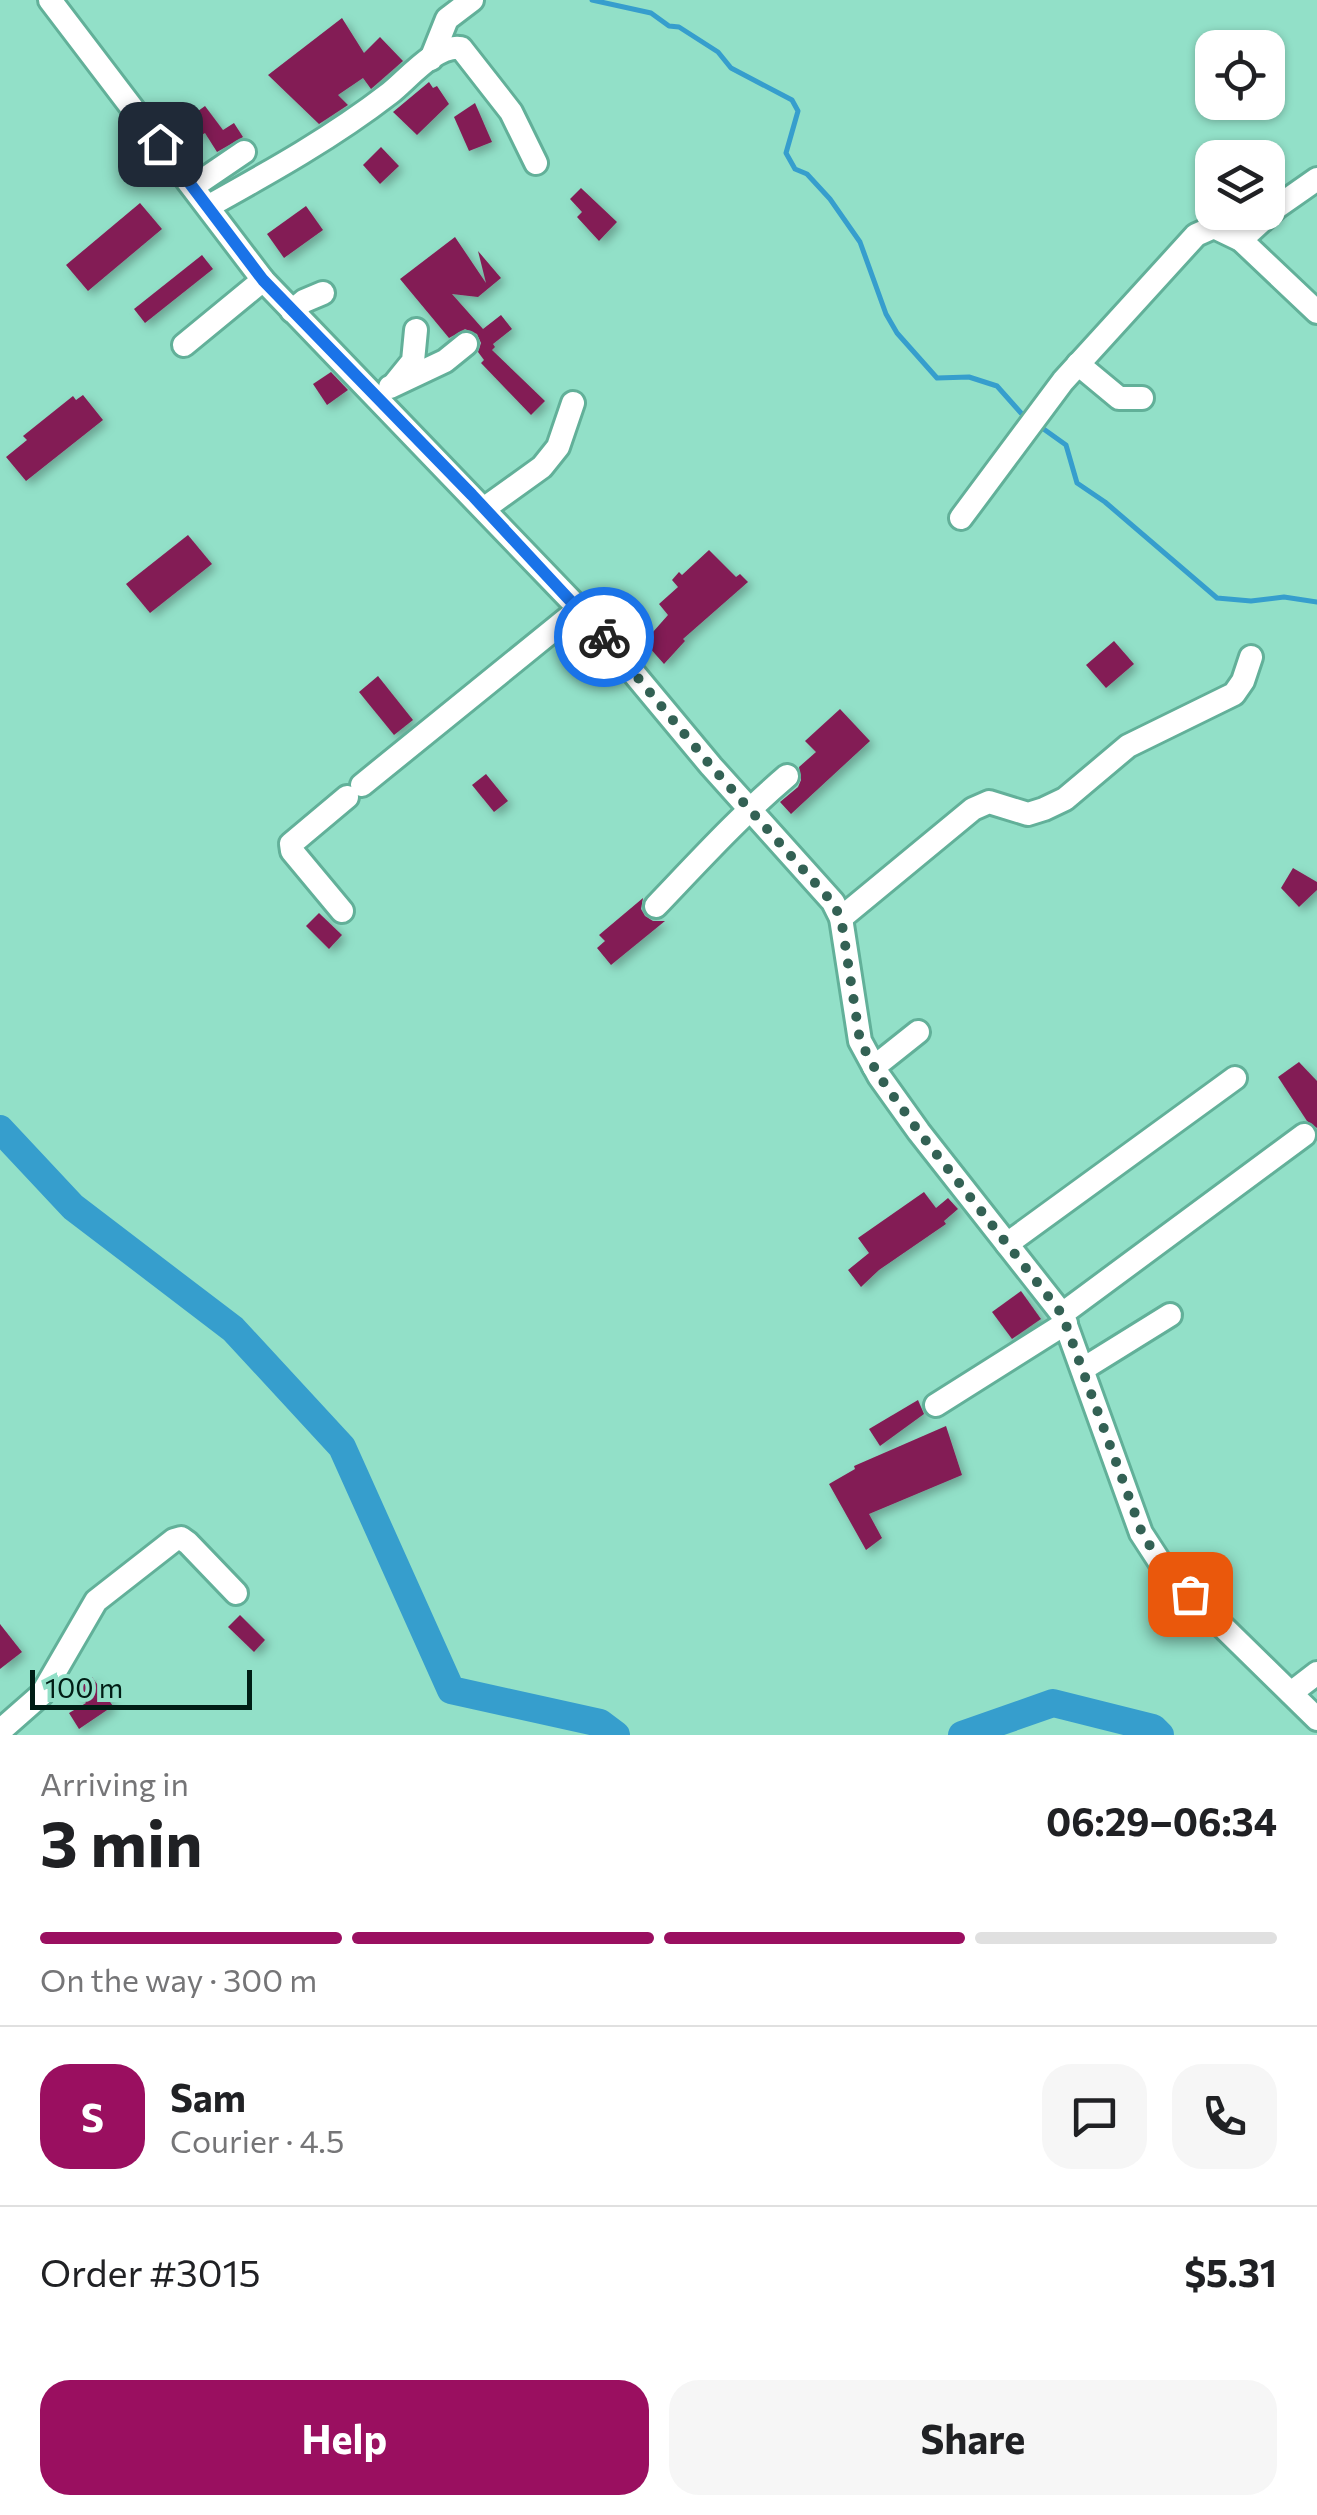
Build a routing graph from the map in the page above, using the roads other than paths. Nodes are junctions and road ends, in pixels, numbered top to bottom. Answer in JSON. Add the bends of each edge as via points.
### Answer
{"nodes":[{"id":1,"x":50,"y":0,"type":"edge"},
{"id":2,"x":472,"y":0,"type":"edge"},
{"id":3,"x":431,"y":58,"type":"junction"},
{"id":4,"x":244,"y":152,"type":"dead end"},
{"id":5,"x":536,"y":163,"type":"dead end"},
{"id":6,"x":1317,"y":180,"type":"edge"},
{"id":7,"x":194,"y":186,"type":"junction"},
{"id":8,"x":210,"y":206,"type":"junction"},
{"id":9,"x":1241,"y":240,"type":"junction"},
{"id":10,"x":263,"y":280,"type":"junction"},
{"id":11,"x":323,"y":293,"type":"dead end"},
{"id":12,"x":292,"y":311,"type":"junction"},
{"id":13,"x":1317,"y":312,"type":"edge"},
{"id":14,"x":416,"y":330,"type":"dead end"},
{"id":15,"x":466,"y":344,"type":"dead end"},
{"id":16,"x":184,"y":345,"type":"dead end"},
{"id":17,"x":1078,"y":364,"type":"junction"},
{"id":18,"x":384,"y":392,"type":"junction"},
{"id":19,"x":1142,"y":398,"type":"dead end"},
{"id":20,"x":573,"y":403,"type":"dead end"},
{"id":21,"x":485,"y":508,"type":"junction"},
{"id":22,"x":961,"y":518,"type":"dead end"},
{"id":23,"x":579,"y":608,"type":"junction"},
{"id":24,"x":1250,"y":657,"type":"dead end"},
{"id":25,"x":787,"y":776,"type":"dead end"},
{"id":26,"x":749,"y":808,"type":"junction"},
{"id":27,"x":656,"y":906,"type":"dead end"},
{"id":28,"x":342,"y":910,"type":"dead end"},
{"id":29,"x":841,"y":918,"type":"junction"},
{"id":30,"x":918,"y":1032,"type":"dead end"},
{"id":31,"x":874,"y":1067,"type":"junction"},
{"id":32,"x":1235,"y":1078,"type":"dead end"},
{"id":33,"x":1304,"y":1136,"type":"dead end"},
{"id":34,"x":1007,"y":1244,"type":"junction"},
{"id":35,"x":1170,"y":1316,"type":"dead end"},
{"id":36,"x":1064,"y":1318,"type":"junction"},
{"id":37,"x":1084,"y":1369,"type":"junction"},
{"id":38,"x":936,"y":1405,"type":"dead end"},
{"id":39,"x":236,"y":1593,"type":"dead end"},
{"id":40,"x":1317,"y":1673,"type":"edge"},
{"id":41,"x":1292,"y":1693,"type":"junction"},
{"id":42,"x":1317,"y":1720,"type":"edge"},
{"id":43,"x":0,"y":1731,"type":"edge"}],
"edges":[{"from":1,"to":7,"type":"street"},
{"from":2,"to":3,"type":"street","via":[[447,19]]},
{"from":3,"to":5,"type":"street","via":[[460,48],[511,112]]},
{"from":3,"to":8,"type":"street","via":[[338,133]]},
{"from":4,"to":7,"type":"street"},
{"from":6,"to":9,"type":"street"},
{"from":7,"to":8,"type":"street"},
{"from":8,"to":10,"type":"street"},
{"from":9,"to":13,"type":"street"},
{"from":9,"to":17,"type":"street","via":[[1214,227],[1196,235]]},
{"from":10,"to":12,"type":"street"},
{"from":10,"to":16,"type":"street"},
{"from":11,"to":12,"type":"street"},
{"from":12,"to":18,"type":"street"},
{"from":14,"to":18,"type":"street","via":[[413,361]]},
{"from":15,"to":18,"type":"street"},
{"from":17,"to":19,"type":"street","via":[[1119,398]]},
{"from":17,"to":22,"type":"street"},
{"from":18,"to":21,"type":"street"},
{"from":20,"to":21,"type":"street","via":[[558,448]]},
{"from":21,"to":23,"type":"street"},
{"from":23,"to":26,"type":"street"},
{"from":23,"to":28,"type":"street","via":[[290,844]]},
{"from":24,"to":29,"type":"street","via":[[1234,694],[1128,746],[1044,810],[1028,814],[988,802],[973,809]]},
{"from":25,"to":26,"type":"street"},
{"from":26,"to":27,"type":"street"},
{"from":26,"to":29,"type":"street"},
{"from":29,"to":31,"type":"street","via":[[860,1041]]},
{"from":30,"to":31,"type":"street"},
{"from":31,"to":34,"type":"street"},
{"from":32,"to":34,"type":"street"},
{"from":33,"to":36,"type":"street"},
{"from":34,"to":36,"type":"street"},
{"from":35,"to":37,"type":"street"},
{"from":36,"to":37,"type":"street"},
{"from":36,"to":38,"type":"street"},
{"from":37,"to":41,"type":"street","via":[[1142,1533],[1165,1570]]},
{"from":39,"to":43,"type":"street","via":[[188,1543],[174,1540],[96,1600],[42,1694]]},
{"from":40,"to":41,"type":"street"},
{"from":41,"to":42,"type":"street"}]}
